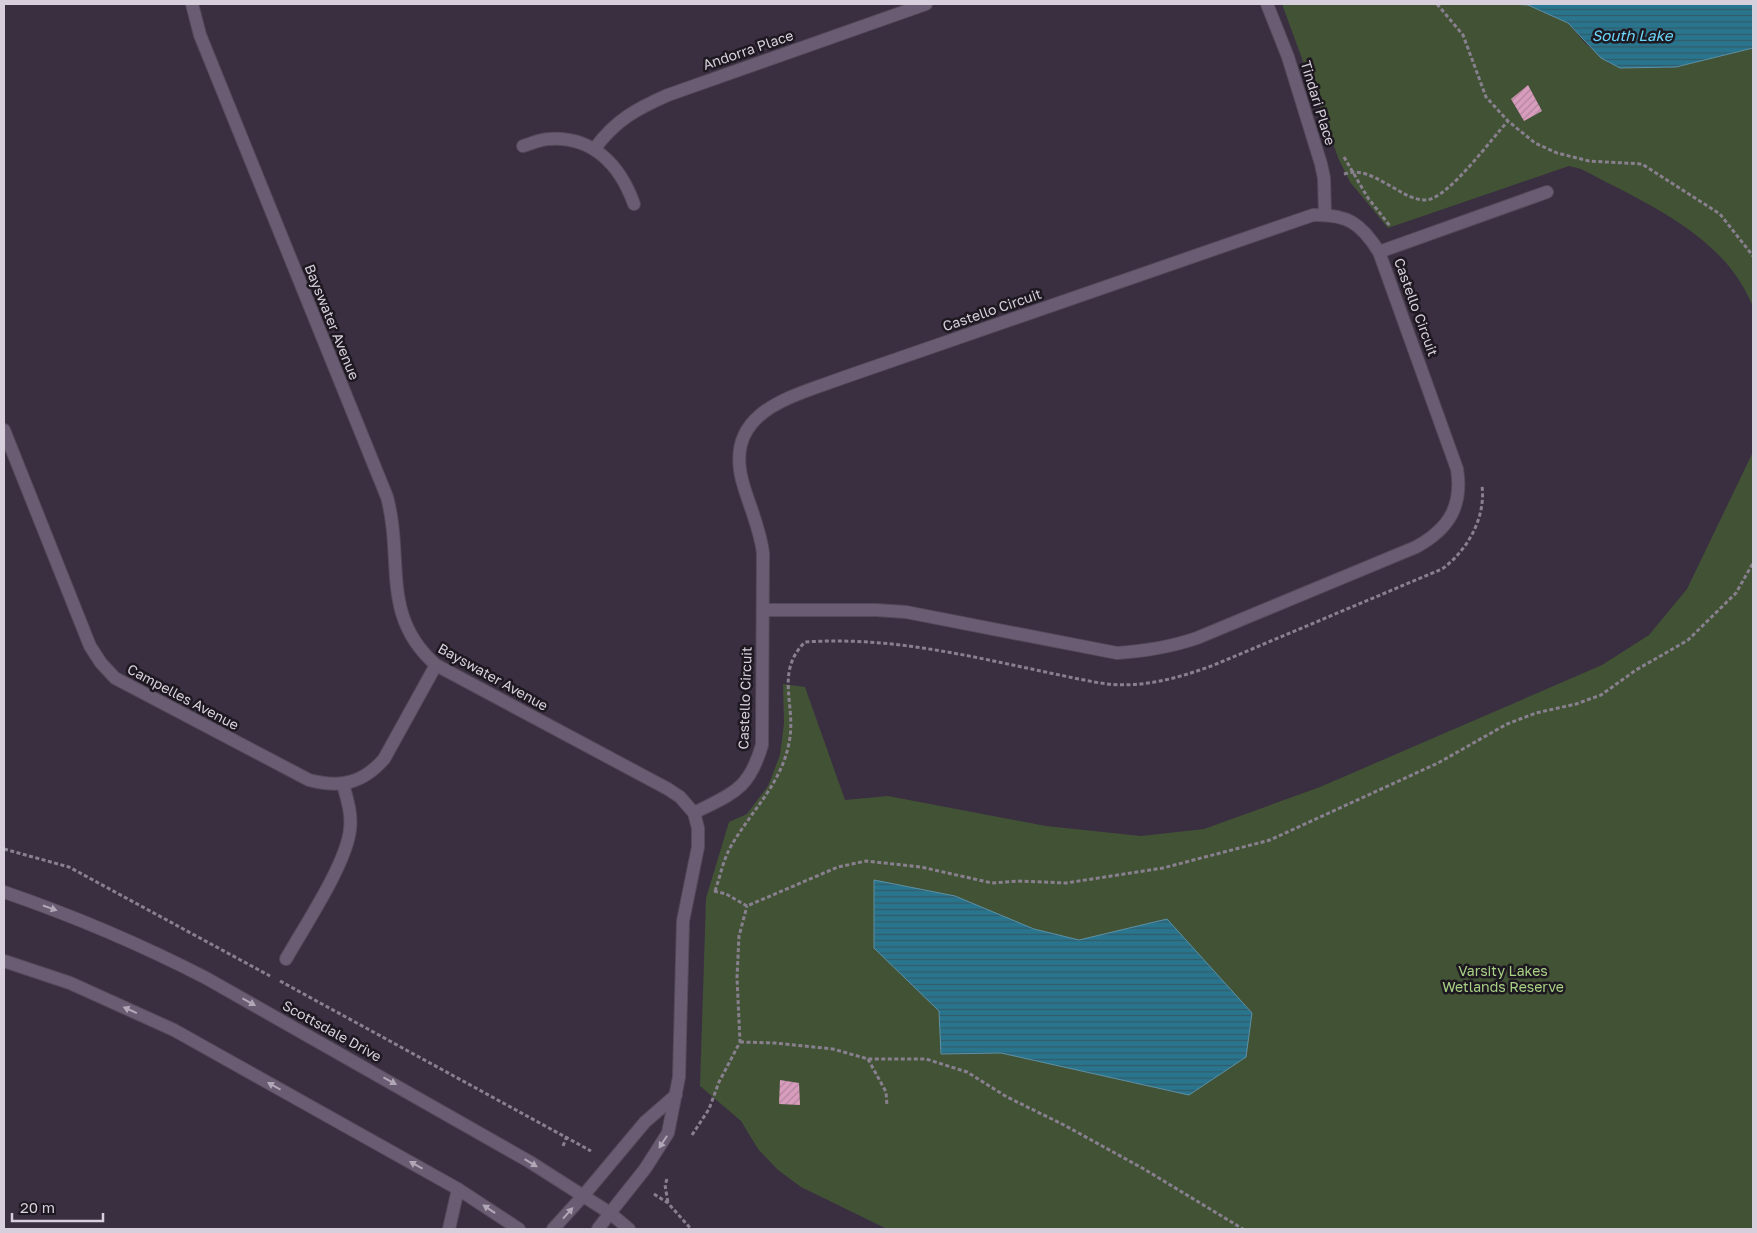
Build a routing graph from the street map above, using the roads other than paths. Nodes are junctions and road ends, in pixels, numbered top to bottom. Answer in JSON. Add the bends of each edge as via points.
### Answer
{"nodes":[{"id":1,"x":192,"y":4,"type":"edge"},
{"id":2,"x":926,"y":4,"type":"edge"},
{"id":3,"x":1267,"y":4,"type":"edge"},
{"id":4,"x":523,"y":146,"type":"dead end"},
{"id":5,"x":594,"y":148,"type":"junction"},
{"id":6,"x":1547,"y":192,"type":"dead end"},
{"id":7,"x":634,"y":204,"type":"dead end"},
{"id":8,"x":1325,"y":215,"type":"junction"},
{"id":9,"x":1379,"y":252,"type":"junction"},
{"id":10,"x":4,"y":430,"type":"edge"},
{"id":11,"x":762,"y":610,"type":"junction"},
{"id":12,"x":436,"y":665,"type":"junction"},
{"id":13,"x":343,"y":784,"type":"junction"},
{"id":14,"x":694,"y":813,"type":"junction"},
{"id":15,"x":4,"y":892,"type":"edge"},
{"id":16,"x":286,"y":959,"type":"dead end"},
{"id":17,"x":4,"y":961,"type":"edge"},
{"id":18,"x":676,"y":1095,"type":"junction"},
{"id":19,"x":458,"y":1189,"type":"junction"},
{"id":20,"x":583,"y":1196,"type":"junction"},
{"id":21,"x":610,"y":1214,"type":"junction"},
{"id":22,"x":449,"y":1229,"type":"edge"},
{"id":23,"x":519,"y":1229,"type":"edge"},
{"id":24,"x":553,"y":1229,"type":"edge"},
{"id":25,"x":598,"y":1229,"type":"edge"},
{"id":26,"x":629,"y":1229,"type":"edge"}],
"edges":[{"from":1,"to":12,"type":"street","name":"Bayswater Avenue","via":[[200,36],[387,497],[393,521],[397,593],[402,620],[412,640]]},
{"from":2,"to":5,"type":"street","name":"Andorra Place","via":[[635,109],[608,130]]},
{"from":3,"to":8,"type":"street","name":"Tindari Place","via":[[1288,57],[1324,178]]},
{"from":4,"to":5,"type":"street","via":[[548,138]]},
{"from":5,"to":7,"type":"street","via":[[626,182]]},
{"from":6,"to":9,"type":"street"},
{"from":8,"to":9,"type":"street","name":"Castello Circuit","via":[[1344,217],[1360,227]]},
{"from":8,"to":11,"type":"street","name":"Castello Circuit","via":[[1292,221],[845,378],[773,405],[757,416],[741,446],[740,469],[761,533]]},
{"from":9,"to":11,"type":"street","name":"Castello Circuit","via":[[1457,469],[1460,487],[1457,504],[1435,537],[1198,638],[1146,651],[1117,653],[906,612]]},
{"from":10,"to":13,"type":"street","name":"Campelles Avenue","via":[[90,646],[115,678],[309,780],[326,785]]},
{"from":11,"to":14,"type":"street","name":"Castello Circuit","via":[[762,745],[758,759],[742,787]]},
{"from":12,"to":13,"type":"street","name":"Campelles Avenue","via":[[384,759],[373,771]]},
{"from":12,"to":14,"type":"street","name":"Bayswater Avenue","via":[[668,789]]},
{"from":13,"to":16,"type":"street","via":[[350,820],[346,850]]},
{"from":14,"to":18,"type":"street","via":[[698,847],[683,921],[681,1058]]},
{"from":15,"to":20,"type":"street","name":"Scottsdale Drive","one_way":true,"via":[[68,914],[154,951],[206,978],[438,1108]]},
{"from":19,"to":17,"type":"street","one_way":true,"via":[[174,1030],[70,983]]},
{"from":18,"to":20,"type":"street","via":[[645,1122]]},
{"from":18,"to":21,"type":"street","one_way":true,"via":[[668,1133]]},
{"from":19,"to":22,"type":"street"},
{"from":23,"to":19,"type":"street","one_way":true},
{"from":20,"to":21,"type":"street","name":"Scottsdale Drive"},
{"from":24,"to":20,"type":"street","one_way":true},
{"from":21,"to":25,"type":"street"},
{"from":21,"to":26,"type":"street","name":"Scottsdale Drive"}]}
